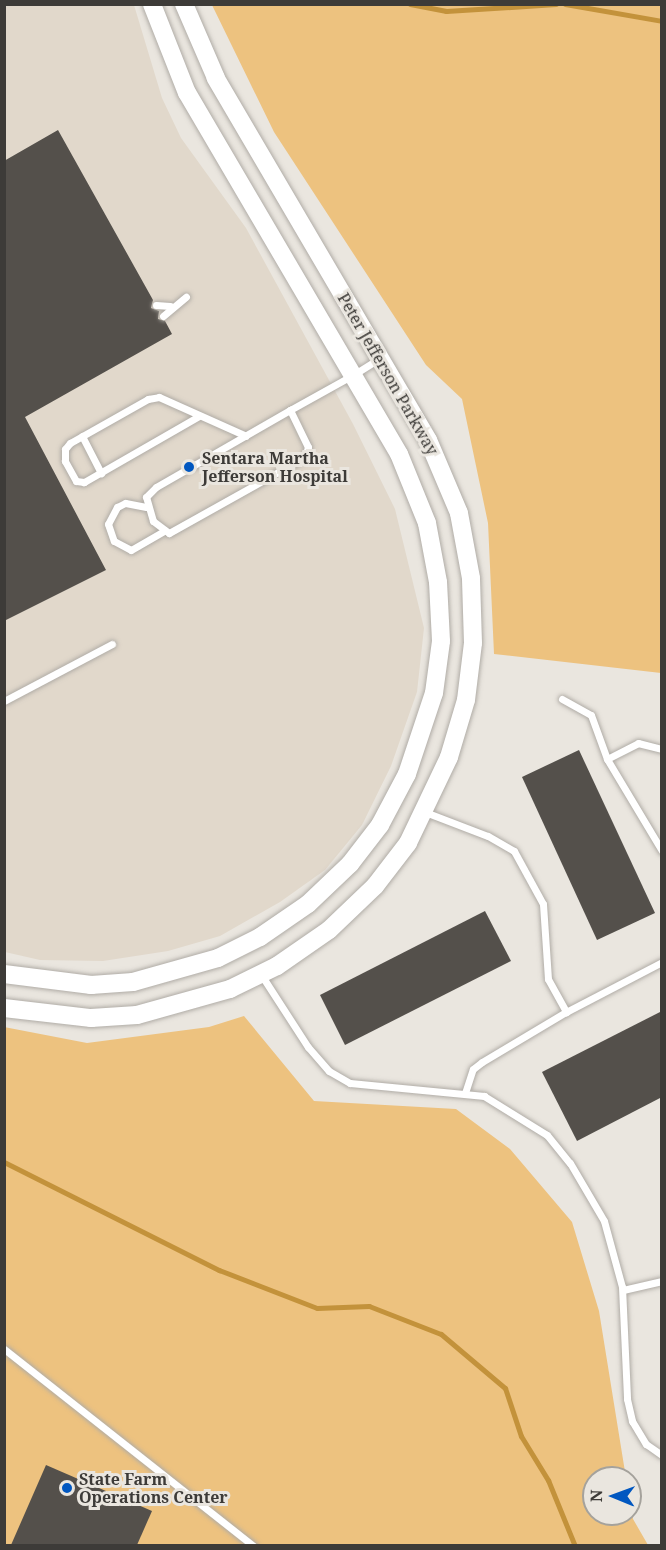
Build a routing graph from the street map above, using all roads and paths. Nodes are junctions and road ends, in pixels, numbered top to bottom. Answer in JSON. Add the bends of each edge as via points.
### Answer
{"nodes":[{"id":1,"x":152,"y":4,"type":"edge"},
{"id":2,"x":184,"y":4,"type":"edge"},
{"id":3,"x":186,"y":297,"type":"dead end"},
{"id":4,"x":156,"y":305,"type":"dead end"},
{"id":5,"x":170,"y":306,"type":"junction"},
{"id":6,"x":163,"y":316,"type":"dead end"},
{"id":7,"x":381,"y":358,"type":"junction"},
{"id":8,"x":353,"y":375,"type":"junction"},
{"id":9,"x":290,"y":410,"type":"junction"},
{"id":10,"x":199,"y":416,"type":"junction"},
{"id":11,"x":82,"y":436,"type":"junction"},
{"id":12,"x":246,"y":436,"type":"junction"},
{"id":13,"x":101,"y":472,"type":"junction"},
{"id":14,"x":146,"y":507,"type":"junction"},
{"id":15,"x":165,"y":530,"type":"junction"},
{"id":16,"x":112,"y":644,"type":"dead end"},
{"id":17,"x":562,"y":699,"type":"dead end"},
{"id":18,"x":4,"y":700,"type":"edge"},
{"id":19,"x":662,"y":749,"type":"edge"},
{"id":20,"x":606,"y":759,"type":"junction"},
{"id":21,"x":425,"y":812,"type":"junction"},
{"id":22,"x":662,"y":851,"type":"edge"},
{"id":23,"x":662,"y":962,"type":"edge"},
{"id":24,"x":4,"y":974,"type":"edge"},
{"id":25,"x":260,"y":974,"type":"junction"},
{"id":26,"x":4,"y":1008,"type":"edge"},
{"id":27,"x":566,"y":1012,"type":"junction"},
{"id":28,"x":465,"y":1093,"type":"junction"},
{"id":29,"x":662,"y":1281,"type":"edge"},
{"id":30,"x":623,"y":1290,"type":"junction"},
{"id":31,"x":4,"y":1349,"type":"edge"},
{"id":32,"x":662,"y":1455,"type":"edge"},
{"id":33,"x":253,"y":1545,"type":"edge"}],
"edges":[{"from":1,"to":8,"type":"street","name":"Peter Jefferson Parkway","via":[[187,93]]},
{"from":2,"to":7,"type":"street","name":"Peter Jefferson Parkway","via":[[216,78]]},
{"from":3,"to":5,"type":"lane"},
{"from":4,"to":5,"type":"lane"},
{"from":5,"to":6,"type":"lane","via":[[170,312]]},
{"from":7,"to":8,"type":"lane"},
{"from":7,"to":21,"type":"street","name":"Peter Jefferson Parkway","via":[[428,440],[459,513],[471,578],[473,643],[466,700],[449,757]]},
{"from":8,"to":9,"type":"lane"},
{"from":8,"to":24,"type":"street","name":"Peter Jefferson Parkway","via":[[399,454],[428,523],[438,582],[441,641],[434,693],[407,774],[380,825],[350,864],[309,904],[261,937],[218,958],[133,982],[91,985]]},
{"from":9,"to":12,"type":"lane"},
{"from":9,"to":15,"type":"lane","via":[[308,447],[305,457],[169,533]]},
{"from":10,"to":11,"type":"lane","via":[[159,397],[148,399]]},
{"from":10,"to":12,"type":"lane"},
{"from":10,"to":13,"type":"lane"},
{"from":11,"to":13,"type":"lane"},
{"from":11,"to":13,"type":"lane","via":[[65,449],[65,461],[76,481],[84,482]]},
{"from":12,"to":14,"type":"lane","via":[[156,487],[146,497]]},
{"from":14,"to":15,"type":"lane","via":[[153,521]]},
{"from":14,"to":15,"type":"lane","via":[[125,503],[117,507],[108,524],[114,541],[131,550]]},
{"from":16,"to":18,"type":"lane"},
{"from":17,"to":20,"type":"lane","via":[[591,715]]},
{"from":19,"to":20,"type":"lane","via":[[638,743]]},
{"from":20,"to":22,"type":"lane"},
{"from":21,"to":25,"type":"street","name":"Peter Jefferson Parkway","via":[[408,843],[375,886],[329,930]]},
{"from":21,"to":27,"type":"lane","via":[[488,836],[519,858],[543,904],[548,979]]},
{"from":23,"to":27,"type":"lane"},
{"from":25,"to":26,"type":"street","name":"Peter Jefferson Parkway","via":[[187,1004],[137,1015],[91,1018]]},
{"from":25,"to":28,"type":"lane","via":[[308,1047],[329,1071],[350,1083]]},
{"from":27,"to":28,"type":"lane","via":[[473,1069]]},
{"from":28,"to":30,"type":"lane","via":[[484,1096],[547,1135],[570,1163],[604,1221]]},
{"from":29,"to":30,"type":"lane"},
{"from":30,"to":32,"type":"lane","via":[[627,1399],[632,1421],[646,1444]]},
{"from":31,"to":33,"type":"lane"}]}
